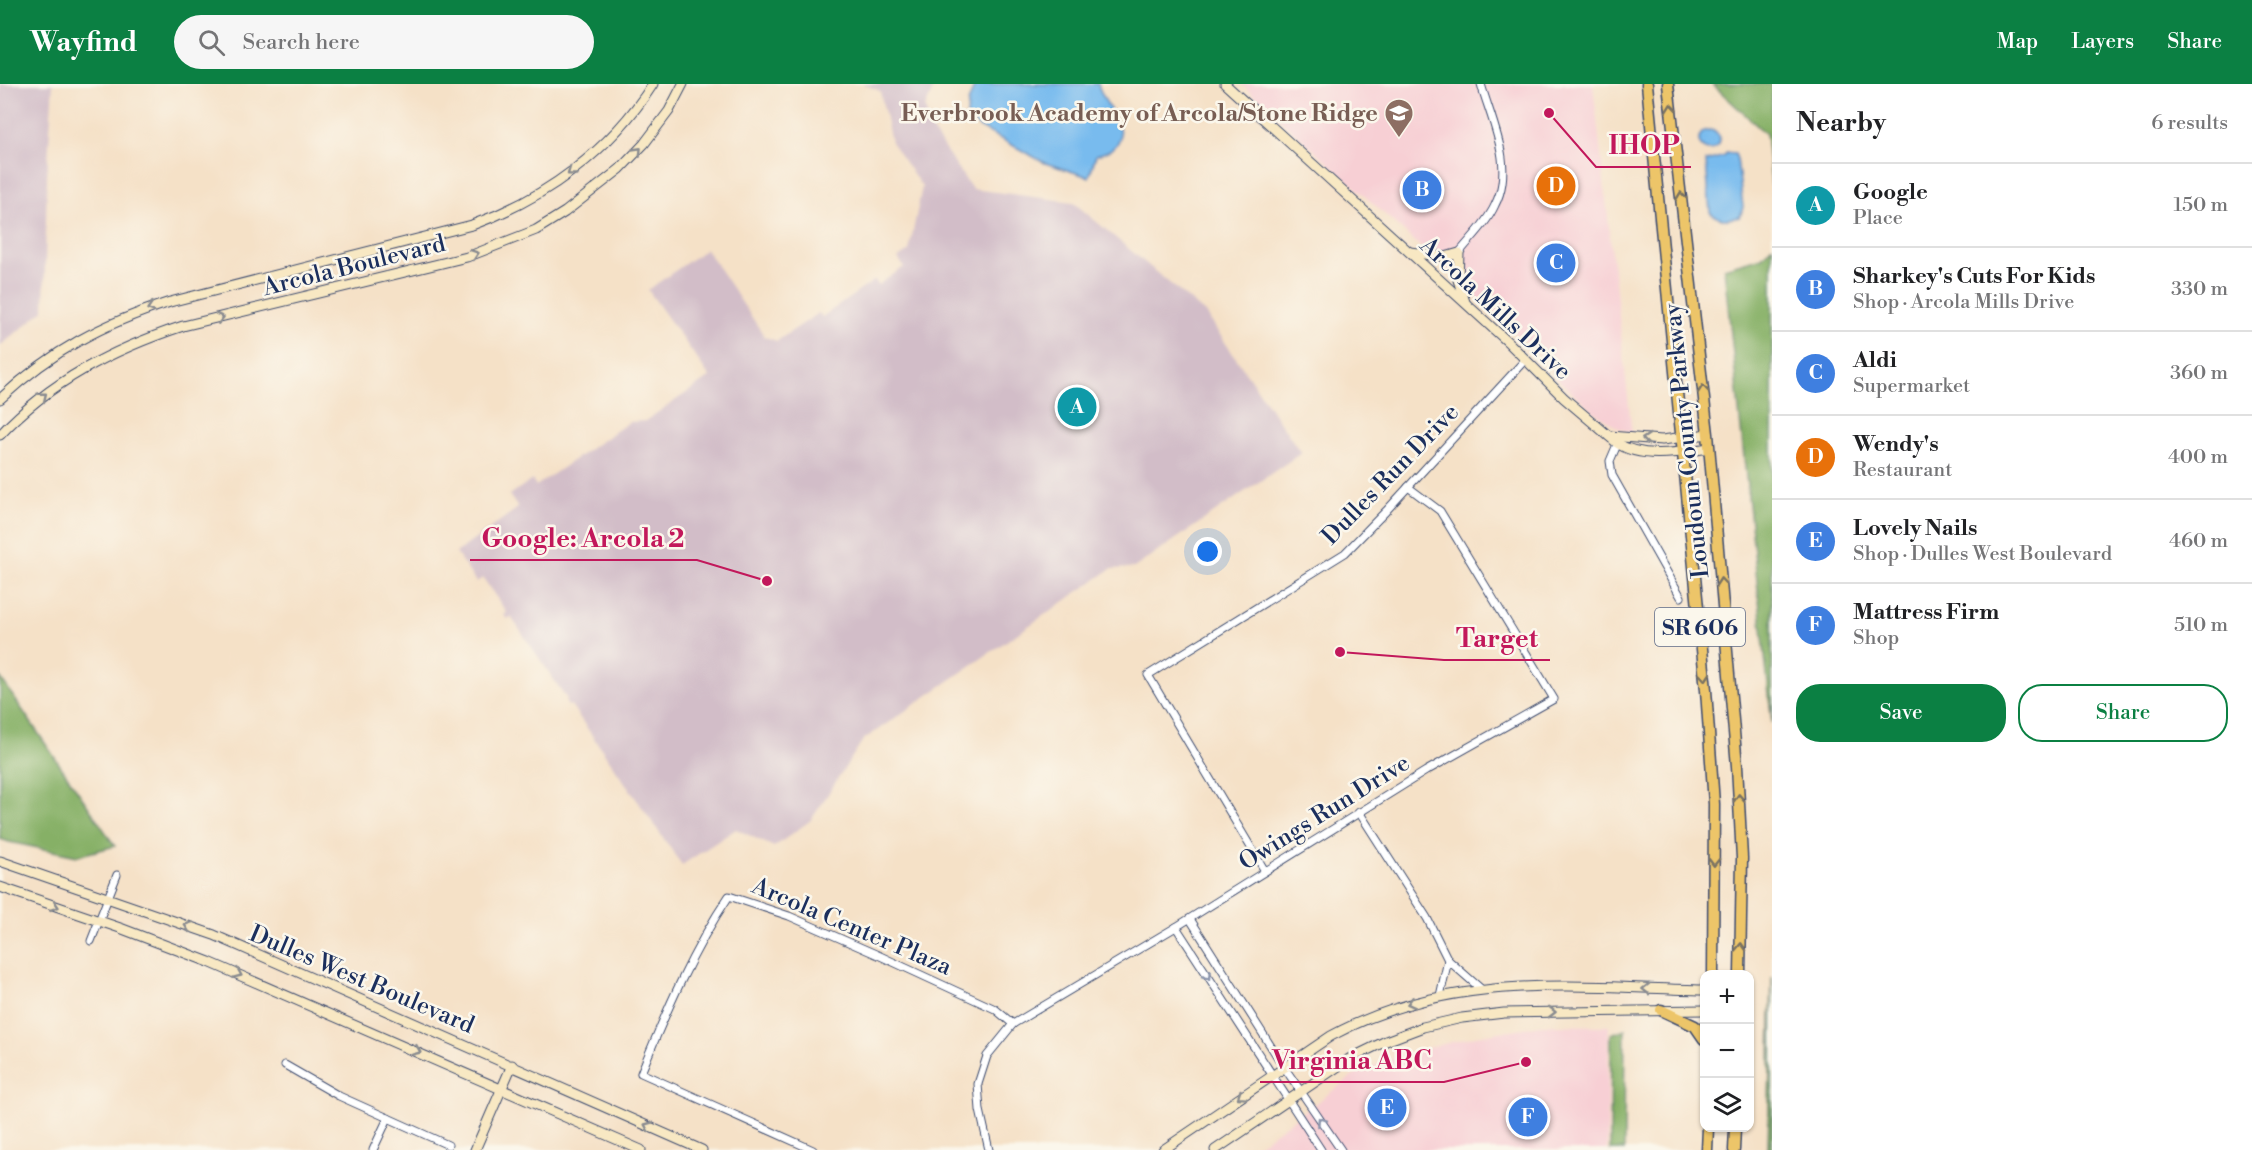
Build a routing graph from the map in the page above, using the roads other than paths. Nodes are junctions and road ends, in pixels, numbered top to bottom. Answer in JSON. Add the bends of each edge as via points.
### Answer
{"nodes":[{"id":1,"x":653,"y":84,"type":"edge"},
{"id":2,"x":683,"y":84,"type":"edge"},
{"id":3,"x":1225,"y":84,"type":"edge"},
{"id":4,"x":1481,"y":84,"type":"edge"},
{"id":5,"x":1647,"y":84,"type":"edge"},
{"id":6,"x":1668,"y":84,"type":"edge"},
{"id":7,"x":1408,"y":251,"type":"junction"},
{"id":8,"x":1459,"y":253,"type":"junction"},
{"id":9,"x":1466,"y":305,"type":"junction"},
{"id":10,"x":1525,"y":360,"type":"junction"},
{"id":11,"x":0,"y":399,"type":"edge"},
{"id":12,"x":0,"y":435,"type":"edge"},
{"id":13,"x":1708,"y":435,"type":"junction"},
{"id":14,"x":1682,"y":437,"type":"junction"},
{"id":15,"x":1619,"y":440,"type":"junction"},
{"id":16,"x":1709,"y":448,"type":"junction"},
{"id":17,"x":1684,"y":451,"type":"junction"},
{"id":18,"x":1408,"y":487,"type":"junction"},
{"id":19,"x":1681,"y":597,"type":"dead end"},
{"id":20,"x":1359,"y":812,"type":"junction"},
{"id":21,"x":0,"y":861,"type":"edge"},
{"id":22,"x":1264,"y":871,"type":"junction"},
{"id":23,"x":117,"y":875,"type":"dead end"},
{"id":24,"x":0,"y":887,"type":"edge"},
{"id":25,"x":108,"y":898,"type":"junction"},
{"id":26,"x":1190,"y":919,"type":"junction"},
{"id":27,"x":99,"y":921,"type":"junction"},
{"id":28,"x":1176,"y":927,"type":"junction"},
{"id":29,"x":91,"y":940,"type":"dead end"},
{"id":30,"x":1448,"y":960,"type":"junction"},
{"id":31,"x":1713,"y":970,"type":"edge"},
{"id":32,"x":1740,"y":970,"type":"edge"},
{"id":33,"x":1481,"y":989,"type":"junction"},
{"id":34,"x":1700,"y":990,"type":"edge"},
{"id":35,"x":1440,"y":996,"type":"junction"},
{"id":36,"x":1661,"y":1010,"type":"junction"},
{"id":37,"x":1700,"y":1010,"type":"edge"},
{"id":38,"x":1013,"y":1024,"type":"junction"},
{"id":39,"x":1700,"y":1033,"type":"edge"},
{"id":40,"x":285,"y":1065,"type":"dead end"},
{"id":41,"x":512,"y":1065,"type":"junction"},
{"id":42,"x":1284,"y":1067,"type":"junction"},
{"id":43,"x":1272,"y":1076,"type":"junction"},
{"id":44,"x":502,"y":1089,"type":"junction"},
{"id":45,"x":1301,"y":1091,"type":"junction"},
{"id":46,"x":1288,"y":1101,"type":"junction"},
{"id":47,"x":388,"y":1118,"type":"junction"},
{"id":48,"x":1708,"y":1132,"type":"edge"},
{"id":49,"x":1735,"y":1132,"type":"edge"},
{"id":50,"x":448,"y":1144,"type":"dead end"},
{"id":51,"x":373,"y":1150,"type":"edge"},
{"id":52,"x":475,"y":1150,"type":"edge"},
{"id":53,"x":641,"y":1150,"type":"edge"},
{"id":54,"x":702,"y":1150,"type":"edge"},
{"id":55,"x":813,"y":1150,"type":"edge"},
{"id":56,"x":989,"y":1150,"type":"edge"},
{"id":57,"x":1163,"y":1150,"type":"edge"},
{"id":58,"x":1215,"y":1150,"type":"edge"},
{"id":59,"x":1321,"y":1150,"type":"edge"},
{"id":60,"x":1341,"y":1150,"type":"edge"},
{"id":61,"x":1707,"y":1150,"type":"edge"},
{"id":62,"x":1734,"y":1150,"type":"edge"}],
"edges":[{"from":1,"to":11,"type":"street","name":"Arcola Boulevard","one_way":true,"via":[[626,122],[594,155],[507,211],[471,225],[121,318],[58,351]]},
{"from":12,"to":2,"type":"street","name":"Arcola Boulevard","one_way":true,"via":[[59,383],[155,336],[467,257],[536,230],[566,212],[620,169],[669,111]]},
{"from":3,"to":7,"type":"street","name":"Arcola Mills Drive"},
{"from":4,"to":8,"type":"street","via":[[1504,164],[1504,183],[1495,206]]},
{"from":5,"to":14,"type":"main road","name":"Loudoun County Parkway","number":"SR 606"},
{"from":13,"to":6,"type":"main road","name":"Loudoun County Parkway","number":"SR 606","one_way":true},
{"from":7,"to":8,"type":"street","via":[[1445,257]]},
{"from":7,"to":9,"type":"street","name":"Arcola Mills Drive"},
{"from":8,"to":9,"type":"street","via":[[1458,280]]},
{"from":9,"to":10,"type":"street","name":"Arcola Mills Drive"},
{"from":10,"to":15,"type":"street","name":"Arcola Mills Drive","via":[[1582,415]]},
{"from":10,"to":18,"type":"street","name":"Dulles Run Drive"},
{"from":13,"to":14,"type":"street","name":"Arcola Mills Drive"},
{"from":13,"to":16,"type":"main road","name":"Loudoun County Parkway","number":"SR 606"},
{"from":14,"to":15,"type":"street","name":"Arcola Mills Drive","one_way":true},
{"from":14,"to":17,"type":"main road","name":"Loudoun County Parkway","number":"SR 606"},
{"from":15,"to":17,"type":"street","name":"Arcola Mills Drive","via":[[1625,448],[1643,452]]},
{"from":15,"to":19,"type":"street","via":[[1610,461],[1612,475]]},
{"from":16,"to":17,"type":"street","name":"Arcola Mills Drive"},
{"from":32,"to":16,"type":"main road","name":"Loudoun County Parkway","number":"SR 606","one_way":true,"via":[[1740,804]]},
{"from":17,"to":31,"type":"main road","name":"Loudoun County Parkway","number":"SR 606","one_way":true,"via":[[1714,804]]},
{"from":18,"to":20,"type":"street","name":"Owings Run Drive","via":[[1440,511],[1554,699]]},
{"from":18,"to":22,"type":"street","name":"Dulles Run Drive","via":[[1337,558],[1149,675]]},
{"from":20,"to":22,"type":"street","name":"Owings Run Drive"},
{"from":20,"to":30,"type":"street","via":[[1427,918]]},
{"from":21,"to":25,"type":"street","name":"Dulles West Boulevard"},
{"from":22,"to":26,"type":"street","name":"Owings Run Drive"},
{"from":23,"to":25,"type":"street"},
{"from":24,"to":27,"type":"street","name":"Dulles West Boulevard","one_way":true},
{"from":25,"to":27,"type":"street"},
{"from":41,"to":25,"type":"street","name":"Dulles West Boulevard","one_way":true,"via":[[214,935]]},
{"from":26,"to":28,"type":"street","name":"Owings Run Drive"},
{"from":26,"to":42,"type":"street"},
{"from":27,"to":29,"type":"street"},
{"from":27,"to":44,"type":"street","name":"Dulles West Boulevard","one_way":true,"via":[[291,996]]},
{"from":28,"to":38,"type":"street","name":"Owings Run Drive"},
{"from":28,"to":43,"type":"street","one_way":true},
{"from":30,"to":33,"type":"street"},
{"from":30,"to":35,"type":"street"},
{"from":34,"to":33,"type":"street","one_way":true},
{"from":33,"to":35,"type":"street"},
{"from":35,"to":42,"type":"street","one_way":true,"via":[[1396,1006],[1351,1025]]},
{"from":36,"to":37,"type":"street"},
{"from":36,"to":39,"type":"main road","via":[[1695,1026]]},
{"from":45,"to":36,"type":"street","one_way":true,"via":[[1366,1049],[1438,1023],[1504,1013]]},
{"from":38,"to":55,"type":"street","name":"Arcola Center Plaza","via":[[995,1009],[878,955],[789,916],[729,896],[673,995],[641,1073]]},
{"from":38,"to":56,"type":"street","name":"Owings Run Drive","via":[[987,1056],[978,1083]]},
{"from":40,"to":47,"type":"street"},
{"from":41,"to":44,"type":"street"},
{"from":54,"to":41,"type":"street","name":"Dulles West Boulevard","one_way":true},
{"from":42,"to":43,"type":"street"},
{"from":42,"to":45,"type":"street"},
{"from":43,"to":46,"type":"street"},
{"from":43,"to":57,"type":"street","one_way":true},
{"from":44,"to":52,"type":"street"},
{"from":44,"to":53,"type":"street","name":"Dulles West Boulevard"},
{"from":45,"to":46,"type":"street"},
{"from":60,"to":45,"type":"street","one_way":true},
{"from":46,"to":58,"type":"street"},
{"from":46,"to":59,"type":"street"},
{"from":47,"to":50,"type":"street"},
{"from":47,"to":51,"type":"street"},
{"from":48,"to":61,"type":"main road"},
{"from":49,"to":62,"type":"main road"}]}
